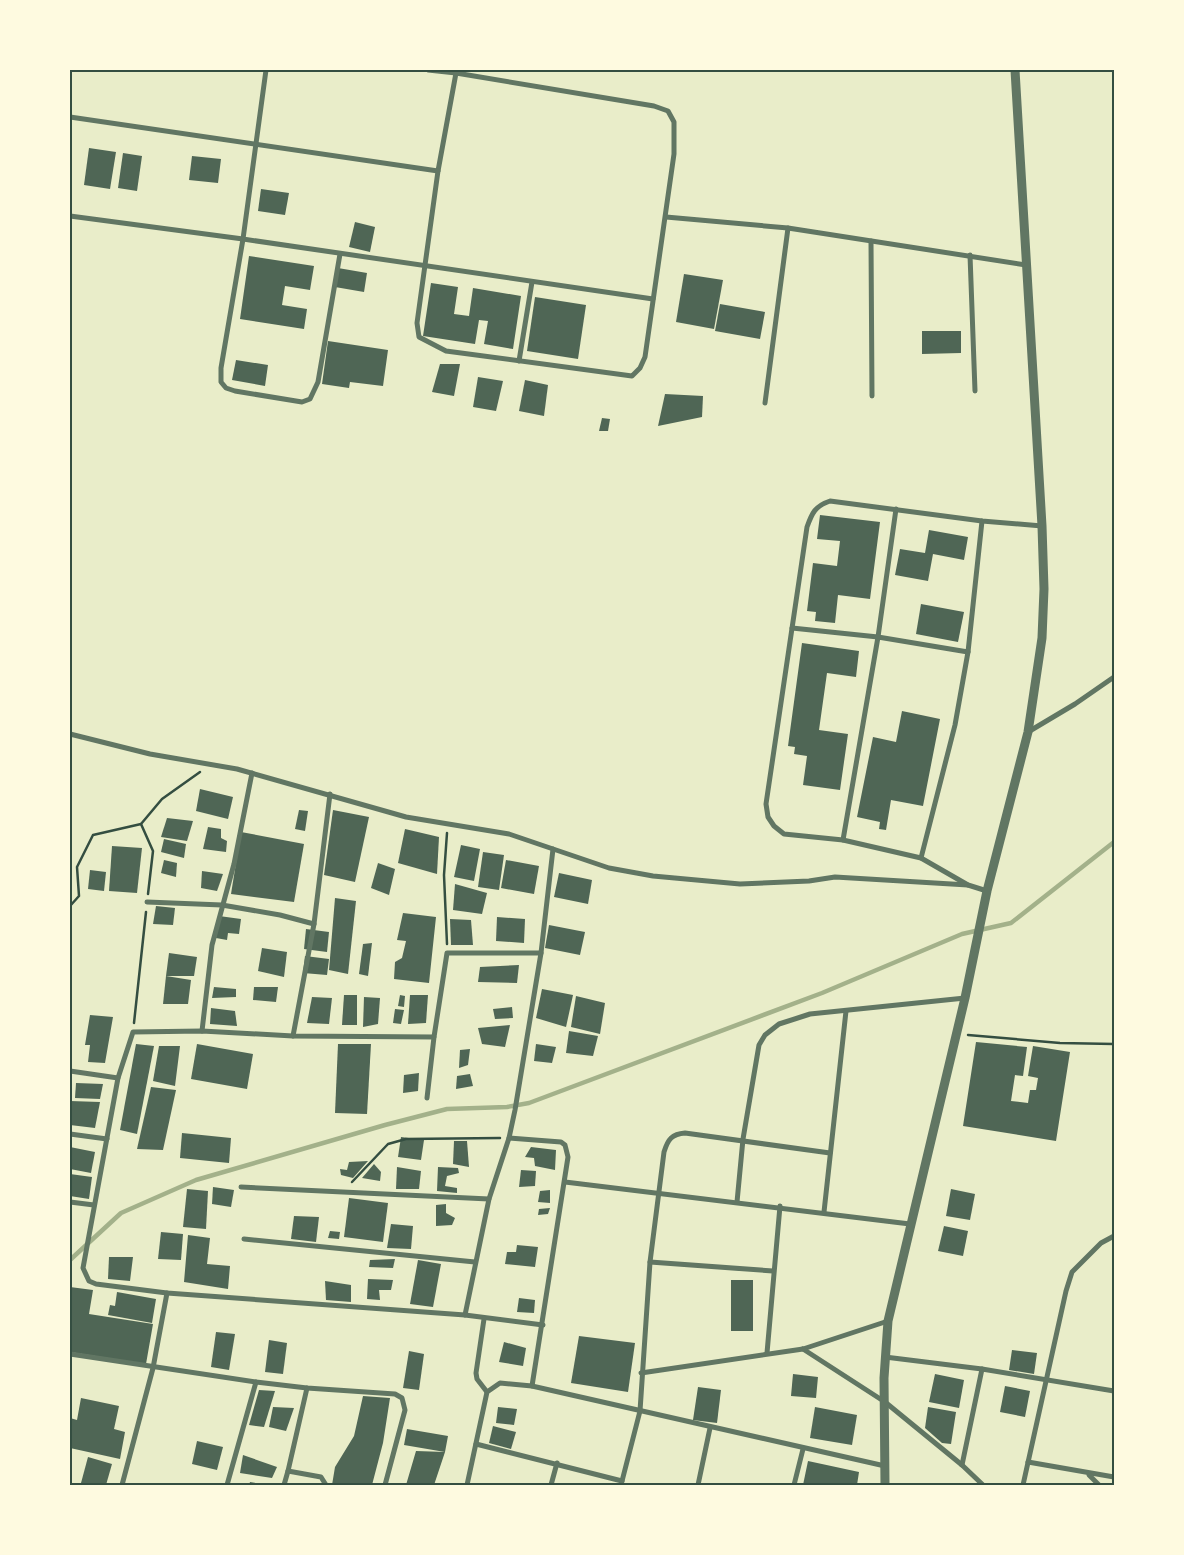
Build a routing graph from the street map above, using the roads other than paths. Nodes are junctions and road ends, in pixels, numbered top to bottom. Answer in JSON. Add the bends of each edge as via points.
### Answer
{"nodes":[{"id":1,"x":266,"y":70,"type":"edge"},
{"id":2,"x":428,"y":70,"type":"edge"},
{"id":3,"x":1015,"y":70,"type":"edge"},
{"id":4,"x":456,"y":73,"type":"junction"},
{"id":5,"x":70,"y":116,"type":"edge"},
{"id":6,"x":256,"y":142,"type":"junction"},
{"id":7,"x":438,"y":171,"type":"junction"},
{"id":8,"x":70,"y":216,"type":"edge"},
{"id":9,"x":666,"y":217,"type":"junction"},
{"id":10,"x":788,"y":228,"type":"junction"},
{"id":11,"x":243,"y":239,"type":"junction"},
{"id":12,"x":871,"y":240,"type":"junction"},
{"id":13,"x":340,"y":254,"type":"junction"},
{"id":14,"x":970,"y":255,"type":"junction"},
{"id":15,"x":1026,"y":265,"type":"junction"},
{"id":16,"x":426,"y":267,"type":"junction"},
{"id":17,"x":532,"y":282,"type":"junction"},
{"id":18,"x":654,"y":299,"type":"junction"},
{"id":19,"x":519,"y":361,"type":"junction"},
{"id":20,"x":975,"y":391,"type":"dead end"},
{"id":21,"x":872,"y":396,"type":"dead end"},
{"id":22,"x":765,"y":402,"type":"dead end"},
{"id":23,"x":896,"y":509,"type":"junction"},
{"id":24,"x":982,"y":521,"type":"junction"},
{"id":25,"x":1042,"y":526,"type":"junction"},
{"id":26,"x":792,"y":628,"type":"junction"},
{"id":27,"x":878,"y":637,"type":"junction"},
{"id":28,"x":968,"y":652,"type":"junction"},
{"id":29,"x":1114,"y":677,"type":"edge"},
{"id":30,"x":1028,"y":732,"type":"junction"},
{"id":31,"x":70,"y":734,"type":"edge"},
{"id":32,"x":252,"y":773,"type":"junction"},
{"id":33,"x":330,"y":794,"type":"junction"},
{"id":34,"x":843,"y":840,"type":"junction"},
{"id":35,"x":554,"y":850,"type":"junction"},
{"id":36,"x":921,"y":858,"type":"junction"},
{"id":37,"x":968,"y":885,"type":"junction"},
{"id":38,"x":988,"y":891,"type":"junction"},
{"id":39,"x":148,"y":902,"type":"road end"},
{"id":40,"x":222,"y":905,"type":"junction"},
{"id":41,"x":314,"y":924,"type":"junction"},
{"id":42,"x":541,"y":953,"type":"junction"},
{"id":43,"x":965,"y":998,"type":"junction"},
{"id":44,"x":846,"y":1011,"type":"junction"},
{"id":45,"x":202,"y":1031,"type":"junction"},
{"id":46,"x":293,"y":1036,"type":"junction"},
{"id":47,"x":434,"y":1037,"type":"junction"},
{"id":48,"x":70,"y":1071,"type":"edge"},
{"id":49,"x":118,"y":1078,"type":"junction"},
{"id":50,"x":428,"y":1098,"type":"dead end"},
{"id":51,"x":70,"y":1134,"type":"edge"},
{"id":52,"x":509,"y":1138,"type":"junction"},
{"id":53,"x":107,"y":1139,"type":"junction"},
{"id":54,"x":743,"y":1139,"type":"junction"},
{"id":55,"x":830,"y":1153,"type":"junction"},
{"id":56,"x":566,"y":1182,"type":"junction"},
{"id":57,"x":241,"y":1187,"type":"dead end"},
{"id":58,"x":659,"y":1194,"type":"junction"},
{"id":59,"x":489,"y":1200,"type":"junction"},
{"id":60,"x":70,"y":1202,"type":"edge"},
{"id":61,"x":737,"y":1202,"type":"junction"},
{"id":62,"x":94,"y":1205,"type":"junction"},
{"id":63,"x":780,"y":1206,"type":"junction"},
{"id":64,"x":824,"y":1212,"type":"junction"},
{"id":65,"x":910,"y":1224,"type":"junction"},
{"id":66,"x":1114,"y":1236,"type":"edge"},
{"id":67,"x":244,"y":1240,"type":"dead end"},
{"id":68,"x":474,"y":1262,"type":"junction"},
{"id":69,"x":650,"y":1262,"type":"junction"},
{"id":70,"x":773,"y":1271,"type":"junction"},
{"id":71,"x":167,"y":1293,"type":"junction"},
{"id":72,"x":465,"y":1315,"type":"junction"},
{"id":73,"x":484,"y":1319,"type":"junction"},
{"id":74,"x":888,"y":1321,"type":"junction"},
{"id":75,"x":543,"y":1325,"type":"junction"},
{"id":76,"x":803,"y":1349,"type":"junction"},
{"id":77,"x":767,"y":1353,"type":"junction"},
{"id":78,"x":70,"y":1354,"type":"edge"},
{"id":79,"x":885,"y":1357,"type":"junction"},
{"id":80,"x":153,"y":1368,"type":"junction"},
{"id":81,"x":982,"y":1369,"type":"junction"},
{"id":82,"x":641,"y":1373,"type":"junction"},
{"id":83,"x":1048,"y":1380,"type":"junction"},
{"id":84,"x":256,"y":1382,"type":"junction"},
{"id":85,"x":532,"y":1386,"type":"junction"},
{"id":86,"x":307,"y":1388,"type":"junction"},
{"id":87,"x":1114,"y":1391,"type":"edge"},
{"id":88,"x":487,"y":1392,"type":"junction"},
{"id":89,"x":884,"y":1402,"type":"junction"},
{"id":90,"x":640,"y":1410,"type":"junction"},
{"id":91,"x":710,"y":1428,"type":"junction"},
{"id":92,"x":476,"y":1444,"type":"junction"},
{"id":93,"x":803,"y":1449,"type":"junction"},
{"id":94,"x":1028,"y":1462,"type":"junction"},
{"id":95,"x":557,"y":1463,"type":"junction"},
{"id":96,"x":962,"y":1465,"type":"junction"},
{"id":97,"x":885,"y":1466,"type":"junction"},
{"id":98,"x":288,"y":1471,"type":"junction"},
{"id":99,"x":1089,"y":1475,"type":"junction"},
{"id":100,"x":1114,"y":1478,"type":"edge"},
{"id":101,"x":622,"y":1483,"type":"edge"},
{"id":102,"x":122,"y":1485,"type":"edge"},
{"id":103,"x":227,"y":1485,"type":"edge"},
{"id":104,"x":284,"y":1485,"type":"edge"},
{"id":105,"x":326,"y":1485,"type":"edge"},
{"id":106,"x":385,"y":1485,"type":"edge"},
{"id":107,"x":466,"y":1485,"type":"edge"},
{"id":108,"x":551,"y":1485,"type":"edge"},
{"id":109,"x":698,"y":1485,"type":"edge"},
{"id":110,"x":794,"y":1485,"type":"edge"},
{"id":111,"x":885,"y":1485,"type":"edge"},
{"id":112,"x":982,"y":1485,"type":"edge"},
{"id":113,"x":1023,"y":1485,"type":"edge"},
{"id":114,"x":1099,"y":1485,"type":"edge"}],
"edges":[{"from":1,"to":6,"type":"street"},
{"from":2,"to":4,"type":"street"},
{"from":3,"to":15,"type":"street"},
{"from":4,"to":7,"type":"street"},
{"from":4,"to":9,"type":"street","via":[[668,111],[674,122],[674,154]]},
{"from":5,"to":6,"type":"street"},
{"from":6,"to":7,"type":"street"},
{"from":6,"to":11,"type":"street"},
{"from":7,"to":16,"type":"street"},
{"from":8,"to":11,"type":"street"},
{"from":9,"to":10,"type":"street"},
{"from":9,"to":18,"type":"street"},
{"from":10,"to":12,"type":"street"},
{"from":10,"to":22,"type":"street"},
{"from":11,"to":13,"type":"street"},
{"from":11,"to":13,"type":"street","via":[[221,382],[235,391],[302,402],[310,399],[318,382]]},
{"from":12,"to":14,"type":"street"},
{"from":12,"to":21,"type":"street"},
{"from":13,"to":16,"type":"street"},
{"from":14,"to":15,"type":"street"},
{"from":14,"to":20,"type":"street"},
{"from":15,"to":25,"type":"street"},
{"from":16,"to":17,"type":"street"},
{"from":16,"to":19,"type":"street","via":[[417,323],[418,337],[446,351]]},
{"from":17,"to":18,"type":"street"},
{"from":17,"to":19,"type":"street"},
{"from":18,"to":19,"type":"street","via":[[645,357],[632,376]]},
{"from":23,"to":24,"type":"street"},
{"from":23,"to":26,"type":"street","via":[[830,501],[818,505],[807,527]]},
{"from":23,"to":27,"type":"street"},
{"from":24,"to":25,"type":"street"},
{"from":24,"to":28,"type":"street"},
{"from":25,"to":30,"type":"street","via":[[1042,638]]},
{"from":26,"to":27,"type":"street"},
{"from":26,"to":34,"type":"street","via":[[766,804],[768,817],[784,834]]},
{"from":27,"to":28,"type":"street"},
{"from":27,"to":34,"type":"street"},
{"from":28,"to":36,"type":"street","via":[[955,725]]},
{"from":29,"to":30,"type":"street"},
{"from":30,"to":38,"type":"street"},
{"from":31,"to":32,"type":"street","via":[[150,754]]},
{"from":32,"to":33,"type":"street"},
{"from":32,"to":40,"type":"street","via":[[234,864]]},
{"from":33,"to":35,"type":"street","via":[[385,812],[508,834]]},
{"from":33,"to":41,"type":"street"},
{"from":34,"to":36,"type":"street"},
{"from":35,"to":37,"type":"street","via":[[609,868],[691,880],[740,884],[835,877]]},
{"from":35,"to":42,"type":"street"},
{"from":36,"to":37,"type":"street"},
{"from":37,"to":38,"type":"street"},
{"from":38,"to":43,"type":"street"},
{"from":39,"to":40,"type":"street"},
{"from":40,"to":41,"type":"street"},
{"from":40,"to":45,"type":"street","via":[[212,945]]},
{"from":41,"to":46,"type":"street"},
{"from":42,"to":47,"type":"street","via":[[448,954]]},
{"from":42,"to":52,"type":"street"},
{"from":43,"to":44,"type":"street"},
{"from":43,"to":65,"type":"street"},
{"from":44,"to":54,"type":"street","via":[[810,1014],[779,1024],[765,1034],[759,1045]]},
{"from":44,"to":55,"type":"street"},
{"from":45,"to":46,"type":"street"},
{"from":45,"to":49,"type":"street","via":[[133,1032]]},
{"from":46,"to":47,"type":"street"},
{"from":47,"to":50,"type":"street"},
{"from":48,"to":49,"type":"street"},
{"from":49,"to":53,"type":"street"},
{"from":51,"to":53,"type":"street"},
{"from":52,"to":56,"type":"street","via":[[565,1145],[568,1157]]},
{"from":52,"to":59,"type":"street"},
{"from":53,"to":62,"type":"street"},
{"from":54,"to":55,"type":"street"},
{"from":54,"to":58,"type":"street","via":[[675,1134],[668,1140],[664,1152]]},
{"from":54,"to":61,"type":"street"},
{"from":55,"to":64,"type":"street"},
{"from":56,"to":58,"type":"street"},
{"from":56,"to":75,"type":"street"},
{"from":57,"to":59,"type":"street"},
{"from":58,"to":61,"type":"street"},
{"from":58,"to":69,"type":"street"},
{"from":59,"to":68,"type":"street"},
{"from":60,"to":62,"type":"street"},
{"from":61,"to":63,"type":"street"},
{"from":62,"to":71,"type":"street","via":[[83,1268],[86,1276],[96,1284]]},
{"from":63,"to":64,"type":"street"},
{"from":63,"to":70,"type":"street"},
{"from":64,"to":65,"type":"street"},
{"from":65,"to":74,"type":"street"},
{"from":66,"to":83,"type":"street","via":[[1101,1243],[1072,1272]]},
{"from":67,"to":68,"type":"street"},
{"from":68,"to":72,"type":"street"},
{"from":69,"to":70,"type":"street"},
{"from":69,"to":82,"type":"street"},
{"from":70,"to":77,"type":"street"},
{"from":71,"to":72,"type":"street"},
{"from":71,"to":80,"type":"street"},
{"from":72,"to":73,"type":"street"},
{"from":73,"to":75,"type":"street"},
{"from":73,"to":88,"type":"street","via":[[476,1373]]},
{"from":74,"to":76,"type":"street"},
{"from":74,"to":79,"type":"street"},
{"from":75,"to":85,"type":"street"},
{"from":76,"to":77,"type":"street"},
{"from":76,"to":89,"type":"street"},
{"from":77,"to":82,"type":"street"},
{"from":78,"to":80,"type":"street"},
{"from":79,"to":81,"type":"street"},
{"from":79,"to":89,"type":"street"},
{"from":80,"to":84,"type":"street"},
{"from":80,"to":102,"type":"street"},
{"from":81,"to":83,"type":"street"},
{"from":81,"to":96,"type":"street"},
{"from":82,"to":90,"type":"street"},
{"from":83,"to":87,"type":"street"},
{"from":83,"to":94,"type":"street"},
{"from":84,"to":86,"type":"street"},
{"from":84,"to":103,"type":"street"},
{"from":85,"to":88,"type":"street","via":[[500,1384]]},
{"from":85,"to":90,"type":"street"},
{"from":86,"to":98,"type":"street"},
{"from":86,"to":106,"type":"street","via":[[395,1394],[402,1398],[405,1410]]},
{"from":88,"to":92,"type":"street"},
{"from":89,"to":96,"type":"street"},
{"from":89,"to":97,"type":"street"},
{"from":90,"to":91,"type":"street"},
{"from":90,"to":101,"type":"street"},
{"from":91,"to":93,"type":"street"},
{"from":91,"to":109,"type":"street"},
{"from":92,"to":95,"type":"street"},
{"from":92,"to":107,"type":"street"},
{"from":93,"to":97,"type":"street"},
{"from":93,"to":110,"type":"street"},
{"from":94,"to":99,"type":"street"},
{"from":94,"to":113,"type":"street"},
{"from":95,"to":101,"type":"street"},
{"from":95,"to":108,"type":"street"},
{"from":96,"to":112,"type":"street"},
{"from":97,"to":111,"type":"street"},
{"from":98,"to":104,"type":"street"},
{"from":98,"to":105,"type":"street","via":[[321,1477]]},
{"from":99,"to":100,"type":"street"},
{"from":99,"to":114,"type":"street"}]}
